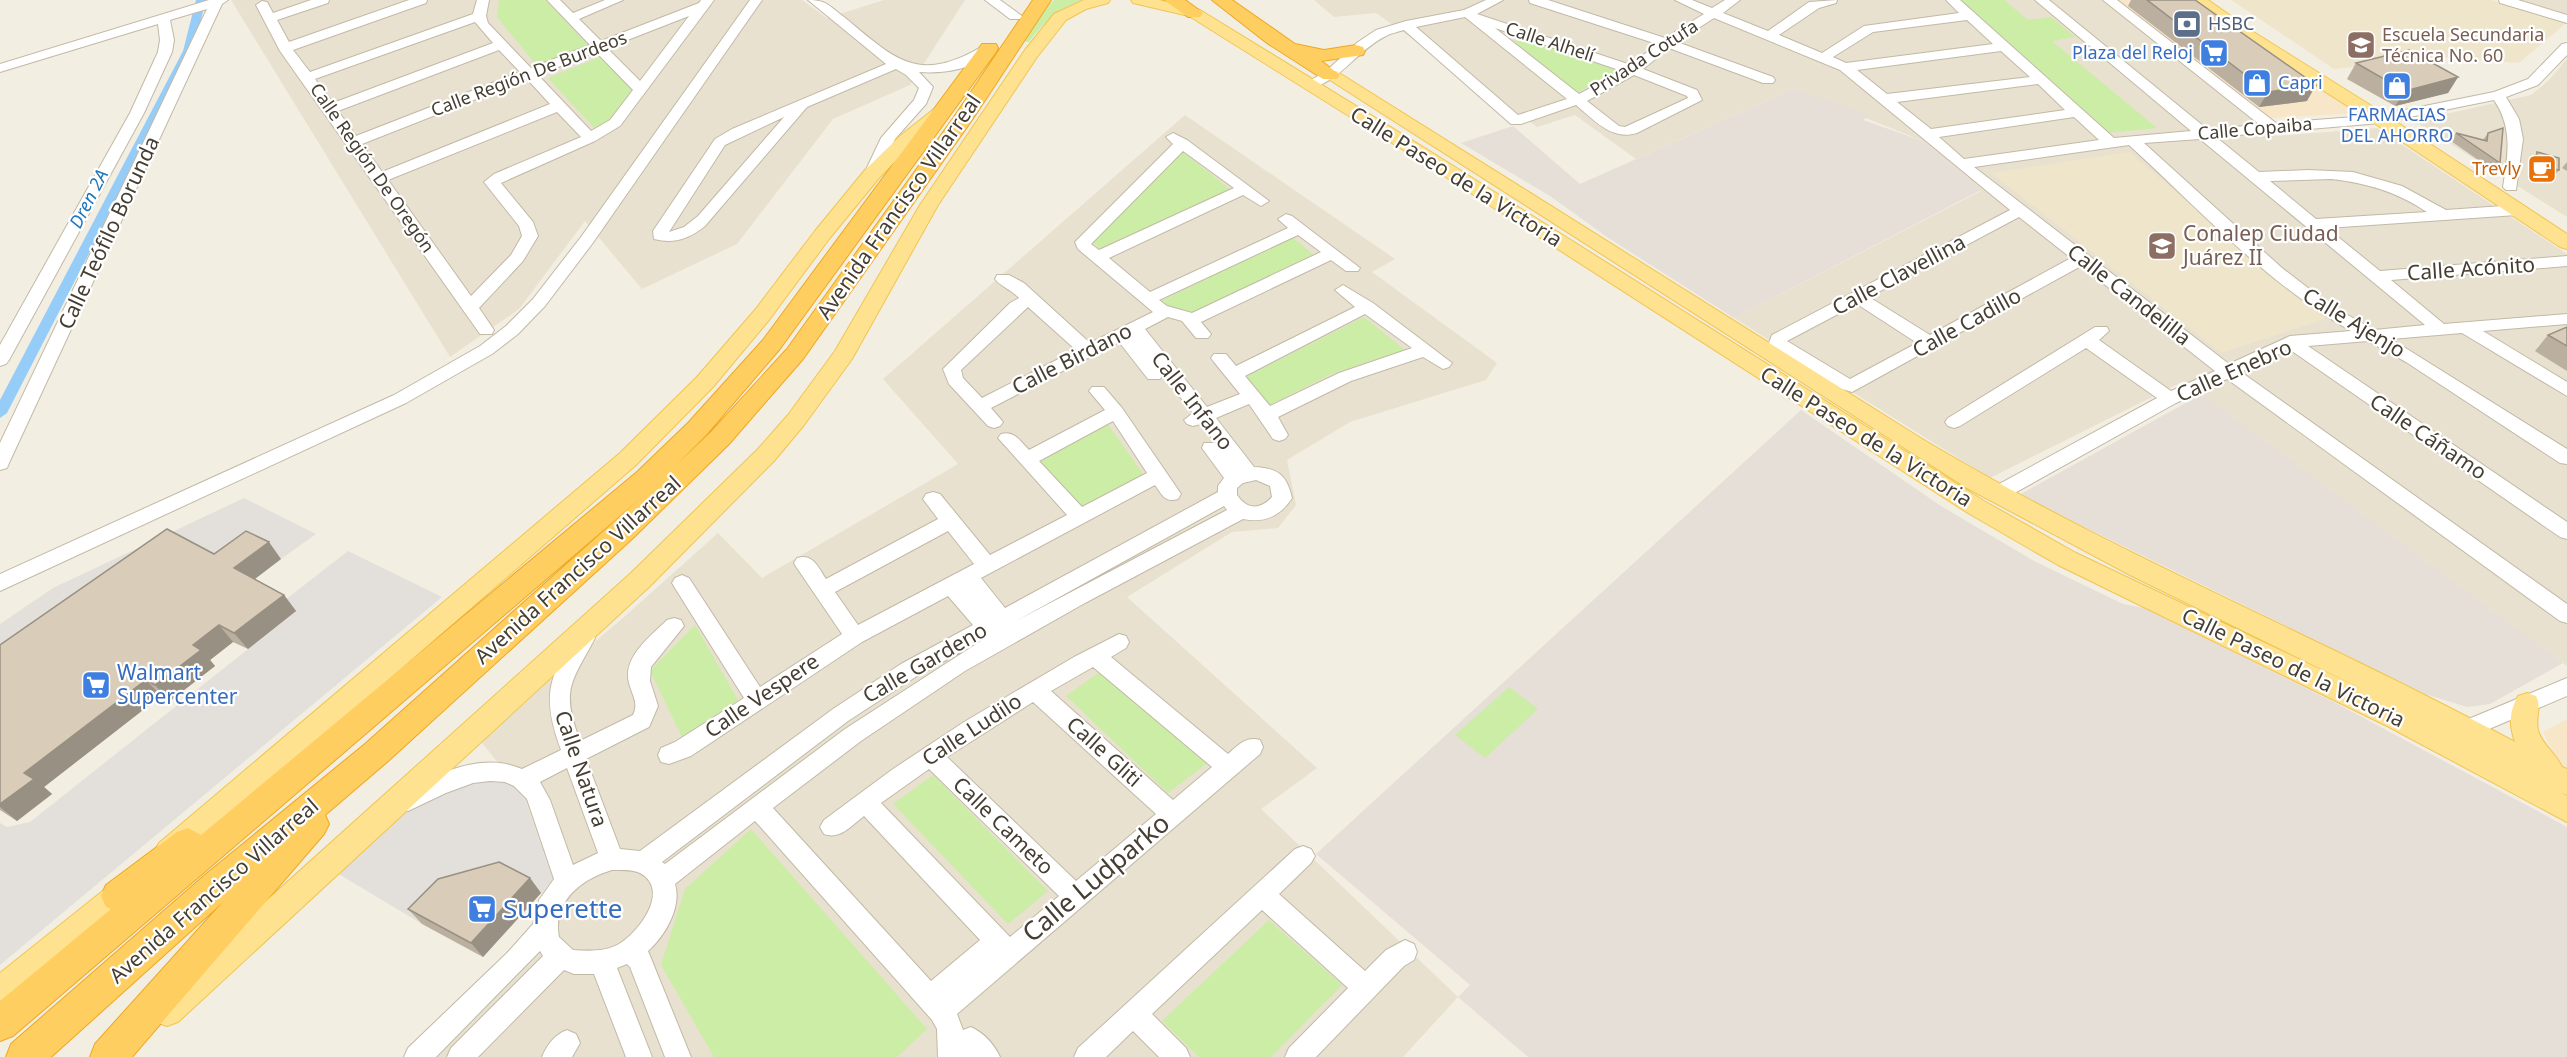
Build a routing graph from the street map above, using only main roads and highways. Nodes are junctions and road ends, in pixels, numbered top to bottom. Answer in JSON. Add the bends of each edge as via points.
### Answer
{"nodes":[{"id":1,"x":1026,"y":0,"type":"edge"},
{"id":2,"x":1042,"y":0,"type":"edge"},
{"id":3,"x":1102,"y":0,"type":"edge"},
{"id":4,"x":1138,"y":0,"type":"edge"},
{"id":5,"x":1173,"y":0,"type":"edge"},
{"id":6,"x":1221,"y":0,"type":"edge"},
{"id":7,"x":2198,"y":0,"type":"edge"},
{"id":8,"x":2224,"y":0,"type":"edge"},
{"id":9,"x":1194,"y":13,"type":"junction"},
{"id":10,"x":2265,"y":31,"type":"junction"},
{"id":11,"x":2246,"y":34,"type":"junction"},
{"id":12,"x":1274,"y":39,"type":"junction"},
{"id":13,"x":1356,"y":51,"type":"road end"},
{"id":14,"x":1330,"y":75,"type":"joint"},
{"id":15,"x":951,"y":116,"type":"junction"},
{"id":16,"x":2388,"y":117,"type":"junction"},
{"id":17,"x":954,"y":166,"type":"junction"},
{"id":18,"x":2567,"y":223,"type":"edge"},
{"id":19,"x":2567,"y":243,"type":"edge"},
{"id":20,"x":415,"y":673,"type":"junction"},
{"id":21,"x":2527,"y":705,"type":"road end"},
{"id":22,"x":376,"y":753,"type":"junction"},
{"id":23,"x":2564,"y":782,"type":"edge"},
{"id":24,"x":2567,"y":810,"type":"edge"},
{"id":25,"x":118,"y":897,"type":"junction"},
{"id":26,"x":0,"y":992,"type":"edge"},
{"id":27,"x":0,"y":1024,"type":"edge"},
{"id":28,"x":24,"y":1057,"type":"edge"},
{"id":29,"x":108,"y":1057,"type":"edge"},
{"id":30,"x":116,"y":1057,"type":"edge"}],
"edges":[{"from":1,"to":15,"type":"highway","name":"Avenida Francisco Villarreal","via":[[988,49]]},
{"from":2,"to":15,"type":"highway","name":"Avenida Francisco Villarreal"},
{"from":3,"to":17,"type":"main road","via":[[1060,17]]},
{"from":4,"to":9,"type":"main road","name":"Calle Paseo de la Victoria"},
{"from":5,"to":9,"type":"highway"},
{"from":6,"to":12,"type":"highway"},
{"from":7,"to":11,"type":"main road"},
{"from":8,"to":10,"type":"main road"},
{"from":9,"to":24,"type":"main road","name":"Calle Paseo de la Victoria","via":[[2022,533],[2067,559],[2388,714]]},
{"from":10,"to":11,"type":"main road"},
{"from":10,"to":16,"type":"main road"},
{"from":11,"to":16,"type":"main road"},
{"from":12,"to":13,"type":"highway","via":[[1316,55]]},
{"from":12,"to":14,"type":"highway"},
{"from":14,"to":23,"type":"main road","name":"Calle Paseo de la Victoria","via":[[1996,494],[2467,729]]},
{"from":15,"to":17,"type":"highway"},
{"from":15,"to":20,"type":"highway","name":"Avenida Francisco Villarreal","via":[[771,345],[703,422],[645,479]]},
{"from":15,"to":22,"type":"highway","name":"Avenida Francisco Villarreal","via":[[795,354],[752,404],[623,531]]},
{"from":15,"to":25,"type":"main road","via":[[906,140],[872,174],[705,382],[628,459]]},
{"from":16,"to":18,"type":"main road"},
{"from":16,"to":19,"type":"main road"},
{"from":17,"to":30,"type":"main road","via":[[844,354],[796,420],[732,491],[600,618]]},
{"from":20,"to":25,"type":"highway","via":[[380,694]]},
{"from":20,"to":27,"type":"highway","name":"Avenida Francisco Villarreal"},
{"from":21,"to":23,"type":"main road","via":[[2521,716],[2527,736],[2543,763]]},
{"from":22,"to":28,"type":"highway","name":"Avenida Francisco Villarreal","via":[[217,886]]},
{"from":22,"to":29,"type":"highway"},
{"from":25,"to":26,"type":"main road"}]}
